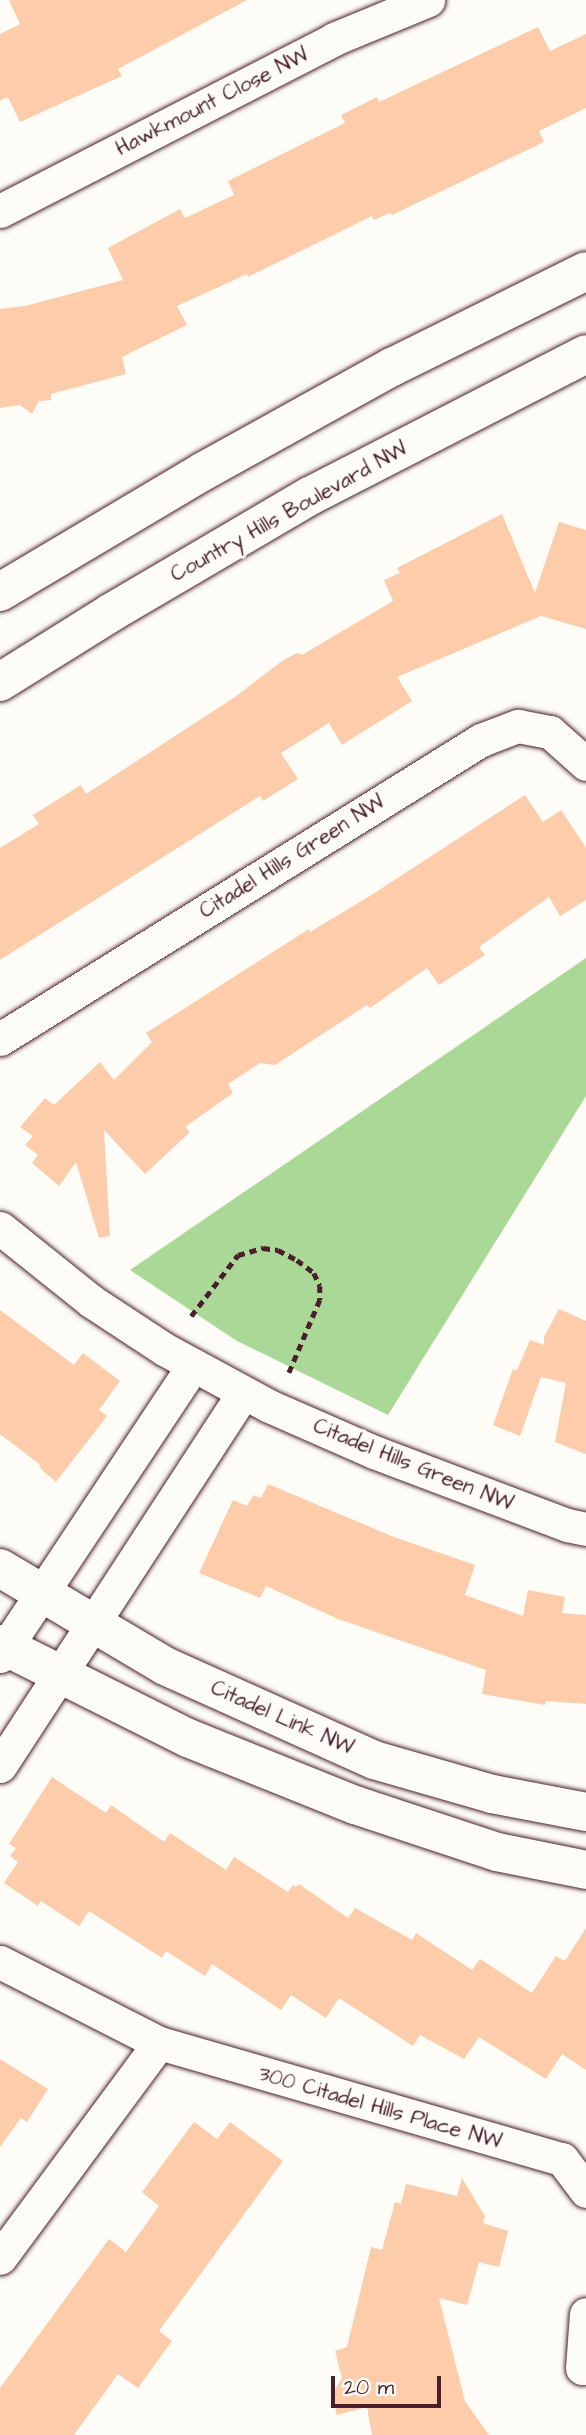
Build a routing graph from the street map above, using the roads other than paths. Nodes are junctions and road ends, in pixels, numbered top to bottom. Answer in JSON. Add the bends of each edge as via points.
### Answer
{"nodes":[{"id":1,"x":428,"y":0,"type":"edge"},
{"id":2,"x":0,"y":211,"type":"edge"},
{"id":3,"x":586,"y":271,"type":"edge"},
{"id":4,"x":586,"y":354,"type":"edge"},
{"id":5,"x":0,"y":592,"type":"edge"},
{"id":6,"x":0,"y":682,"type":"edge"},
{"id":7,"x":586,"y":764,"type":"edge"},
{"id":8,"x":0,"y":1039,"type":"edge"},
{"id":9,"x":0,"y":1228,"type":"edge"},
{"id":10,"x":193,"y":1365,"type":"junction"},
{"id":11,"x":243,"y":1393,"type":"junction"},
{"id":12,"x":586,"y":1530,"type":"edge"},
{"id":13,"x":0,"y":1568,"type":"edge"},
{"id":14,"x":41,"y":1595,"type":"junction"},
{"id":15,"x":93,"y":1624,"type":"junction"},
{"id":16,"x":2,"y":1649,"type":"edge"},
{"id":17,"x":59,"y":1675,"type":"junction"},
{"id":18,"x":0,"y":1766,"type":"edge"},
{"id":19,"x":586,"y":1812,"type":"edge"},
{"id":20,"x":586,"y":1870,"type":"edge"},
{"id":21,"x":0,"y":1962,"type":"edge"},
{"id":22,"x":159,"y":2043,"type":"junction"},
{"id":23,"x":586,"y":2191,"type":"edge"},
{"id":24,"x":0,"y":2258,"type":"edge"},
{"id":25,"x":586,"y":2314,"type":"edge"},
{"id":26,"x":582,"y":2368,"type":"dead end"}],
"edges":[{"from":1,"to":2,"type":"street","name":"Hawkmount Close NW","via":[[334,39]]},
{"from":3,"to":5,"type":"main road","via":[[392,367]]},
{"from":4,"to":6,"type":"main road","name":"Country Hills Boulevard NW","via":[[310,496]]},
{"from":7,"to":8,"type":"street","name":"Citadel Hills Green NW","via":[[550,732],[518,726],[481,740]]},
{"from":9,"to":10,"type":"street","name":"Citadel Hills Green NW","via":[[90,1301]]},
{"from":10,"to":11,"type":"street","name":"Citadel Hills Green NW"},
{"from":10,"to":14,"type":"street"},
{"from":11,"to":12,"type":"street","name":"Citadel Hills Green NW","via":[[374,1452]]},
{"from":11,"to":15,"type":"street"},
{"from":13,"to":14,"type":"main road","name":"Citadel Link NW"},
{"from":14,"to":15,"type":"main road","name":"Citadel Link NW"},
{"from":14,"to":16,"type":"street"},
{"from":15,"to":17,"type":"street"},
{"from":15,"to":19,"type":"main road","name":"Citadel Link NW","via":[[165,1666],[374,1760],[492,1794]]},
{"from":16,"to":17,"type":"main road"},
{"from":17,"to":18,"type":"street"},
{"from":17,"to":20,"type":"main road","via":[[188,1738],[355,1805],[497,1852]]},
{"from":21,"to":22,"type":"street","name":"300 Citadel Hills Place NW"},
{"from":22,"to":23,"type":"street","name":"300 Citadel Hills Place NW","via":[[562,2159]]},
{"from":22,"to":24,"type":"street"},
{"from":25,"to":26,"type":"street"}]}
